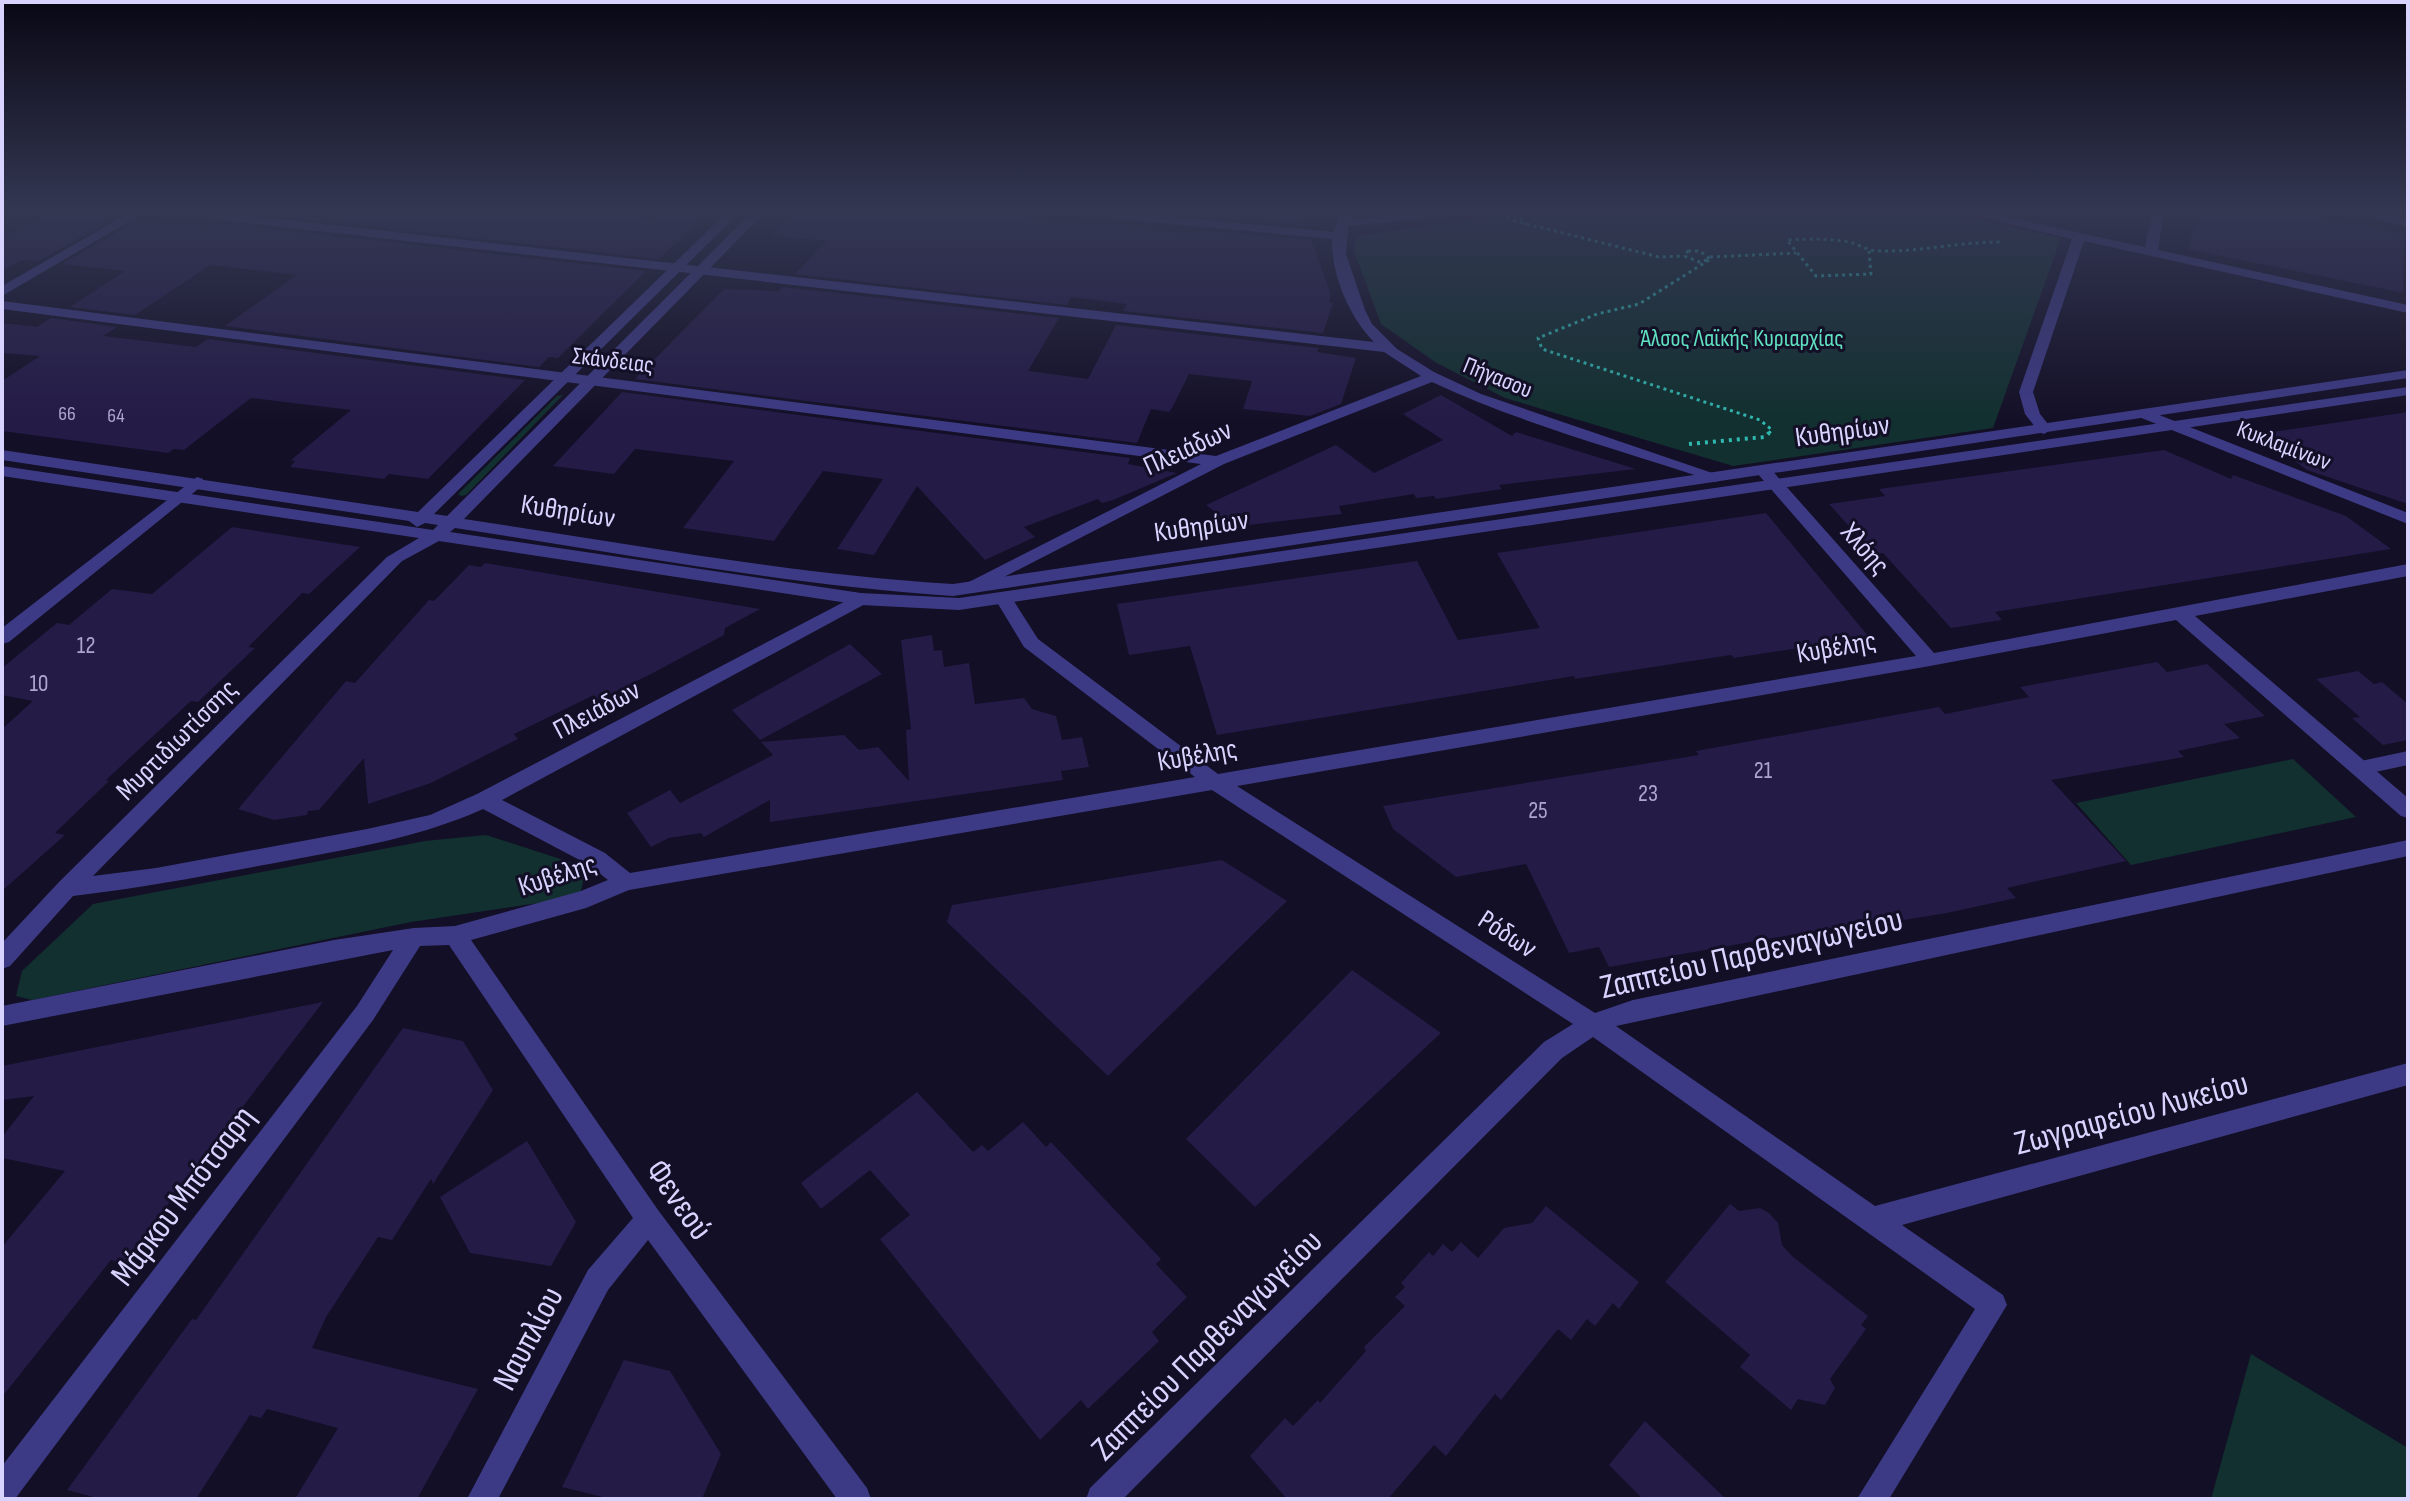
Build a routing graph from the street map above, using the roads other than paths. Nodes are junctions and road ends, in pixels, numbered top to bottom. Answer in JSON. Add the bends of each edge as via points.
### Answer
{"nodes":[{"id":1,"x":663,"y":282,"type":"edge"},
{"id":2,"x":688,"y":282,"type":"edge"},
{"id":3,"x":806,"y":282,"type":"edge"},
{"id":4,"x":1349,"y":282,"type":"edge"},
{"id":5,"x":2063,"y":282,"type":"edge"},
{"id":6,"x":2286,"y":282,"type":"edge"},
{"id":7,"x":2,"y":305,"type":"edge"},
{"id":8,"x":2408,"y":309,"type":"edge"},
{"id":9,"x":1387,"y":348,"type":"junction"},
{"id":10,"x":2408,"y":374,"type":"edge"},
{"id":11,"x":1434,"y":376,"type":"junction"},
{"id":12,"x":564,"y":378,"type":"junction"},
{"id":13,"x":590,"y":382,"type":"junction"},
{"id":14,"x":2408,"y":391,"type":"edge"},
{"id":15,"x":2144,"y":414,"type":"junction"},
{"id":16,"x":2170,"y":426,"type":"junction"},
{"id":17,"x":2044,"y":429,"type":"junction"},
{"id":18,"x":2,"y":455,"type":"edge"},
{"id":19,"x":1218,"y":461,"type":"junction"},
{"id":20,"x":1763,"y":470,"type":"junction"},
{"id":21,"x":2,"y":471,"type":"edge"},
{"id":22,"x":1716,"y":477,"type":"junction"},
{"id":23,"x":197,"y":482,"type":"junction"},
{"id":24,"x":1776,"y":485,"type":"junction"},
{"id":25,"x":179,"y":497,"type":"junction"},
{"id":26,"x":424,"y":516,"type":"junction"},
{"id":27,"x":2408,"y":519,"type":"edge"},
{"id":28,"x":446,"y":527,"type":"junction"},
{"id":29,"x":410,"y":530,"type":"junction"},
{"id":30,"x":393,"y":561,"type":"junction"},
{"id":31,"x":2408,"y":570,"type":"edge"},
{"id":32,"x":973,"y":587,"type":"junction"},
{"id":33,"x":861,"y":599,"type":"junction"},
{"id":34,"x":1004,"y":599,"type":"junction"},
{"id":35,"x":2180,"y":613,"type":"junction"},
{"id":36,"x":2,"y":638,"type":"edge"},
{"id":37,"x":1930,"y":660,"type":"junction"},
{"id":38,"x":2408,"y":758,"type":"edge"},
{"id":39,"x":2361,"y":768,"type":"junction"},
{"id":40,"x":1215,"y":782,"type":"junction"},
{"id":41,"x":484,"y":800,"type":"junction"},
{"id":42,"x":2408,"y":810,"type":"edge"},
{"id":43,"x":2408,"y":848,"type":"edge"},
{"id":44,"x":626,"y":882,"type":"junction"},
{"id":45,"x":67,"y":888,"type":"junction"},
{"id":46,"x":455,"y":935,"type":"junction"},
{"id":47,"x":414,"y":937,"type":"junction"},
{"id":48,"x":2,"y":959,"type":"edge"},
{"id":49,"x":2,"y":1016,"type":"edge"},
{"id":50,"x":1593,"y":1024,"type":"junction"},
{"id":51,"x":2408,"y":1074,"type":"edge"},
{"id":52,"x":649,"y":1219,"type":"junction"},
{"id":53,"x":1872,"y":1220,"type":"junction"},
{"id":54,"x":2,"y":1491,"type":"edge"},
{"id":55,"x":482,"y":1499,"type":"edge"},
{"id":56,"x":856,"y":1499,"type":"edge"},
{"id":57,"x":1101,"y":1499,"type":"edge"},
{"id":58,"x":1872,"y":1499,"type":"edge"}],
"edges":[{"from":1,"to":12,"type":"street","name":"Μυρτιδιωτίσσης"},
{"from":2,"to":13,"type":"street","name":"Μυρτιδιωτίσσης"},
{"from":3,"to":9,"type":"street"},
{"from":4,"to":9,"type":"street","name":"Πήγασου","via":[[1366,326]]},
{"from":5,"to":17,"type":"street","via":[[2026,392]]},
{"from":6,"to":8,"type":"street"},
{"from":7,"to":12,"type":"street","name":"Σκάνδειας"},
{"from":9,"to":11,"type":"street","name":"Πήγασου"},
{"from":10,"to":15,"type":"street","name":"Κυθηρίων"},
{"from":11,"to":19,"type":"street","name":"Πλειάδων"},
{"from":11,"to":22,"type":"street","name":"Πήγασου","via":[[1506,408]]},
{"from":12,"to":13,"type":"street","name":"Σκάνδειας"},
{"from":12,"to":26,"type":"street","name":"Μυρτιδιωτίσσης"},
{"from":13,"to":19,"type":"street","name":"Σκάνδειας"},
{"from":13,"to":28,"type":"street","name":"Μυρτιδιωτίσσης"},
{"from":14,"to":16,"type":"street","name":"Κυθηρίων"},
{"from":15,"to":16,"type":"street","name":"Κυκλαμίνων"},
{"from":15,"to":17,"type":"street","name":"Κυθηρίων"},
{"from":16,"to":24,"type":"street","name":"Κυθηρίων"},
{"from":16,"to":27,"type":"street","name":"Κυκλαμίνων"},
{"from":17,"to":20,"type":"street","name":"Κυθηρίων"},
{"from":18,"to":23,"type":"street","name":"Κυθηρίων"},
{"from":19,"to":32,"type":"street","name":"Πλειάδων"},
{"from":20,"to":22,"type":"street","name":"Κυθηρίων"},
{"from":20,"to":24,"type":"street","name":"Χλόης"},
{"from":21,"to":25,"type":"street","name":"Κυθηρίων"},
{"from":22,"to":32,"type":"street","name":"Κυθηρίων"},
{"from":23,"to":25,"type":"street"},
{"from":23,"to":26,"type":"street","name":"Κυθηρίων"},
{"from":24,"to":34,"type":"street","name":"Κυθηρίων"},
{"from":24,"to":37,"type":"street","name":"Χλόης"},
{"from":25,"to":29,"type":"street","name":"Κυθηρίων"},
{"from":25,"to":36,"type":"street"},
{"from":26,"to":28,"type":"street","name":"Κυθηρίων"},
{"from":26,"to":29,"type":"street","name":"Μυρτιδιωτίσσης"},
{"from":28,"to":29,"type":"street","name":"Κυθηρίων"},
{"from":28,"to":30,"type":"street","name":"Μυρτιδιωτίσσης"},
{"from":28,"to":32,"type":"street","name":"Κυθηρίων","via":[[904,587]]},
{"from":28,"to":33,"type":"street","name":"Κυθηρίων"},
{"from":29,"to":30,"type":"street","name":"Μυρτιδιωτίσσης"},
{"from":30,"to":45,"type":"street","name":"Μυρτιδιωτίσσης"},
{"from":31,"to":35,"type":"street","name":"Κυβέλης"},
{"from":33,"to":34,"type":"street","name":"Κυθηρίων","via":[[959,604]]},
{"from":33,"to":41,"type":"street","name":"Πλειάδων"},
{"from":34,"to":40,"type":"street","name":"Ρόδων","via":[[1031,643]]},
{"from":35,"to":37,"type":"street","name":"Κυβέλης"},
{"from":35,"to":39,"type":"street"},
{"from":37,"to":40,"type":"street","name":"Κυβέλης"},
{"from":38,"to":39,"type":"street"},
{"from":39,"to":42,"type":"street"},
{"from":40,"to":44,"type":"street","name":"Κυβέλης"},
{"from":40,"to":50,"type":"street","name":"Ρόδων"},
{"from":41,"to":44,"type":"street","via":[[597,859]]},
{"from":41,"to":45,"type":"street","name":"Πλειάδων","via":[[434,822],[367,837],[156,877]]},
{"from":43,"to":50,"type":"street","name":"Ζαππείου Παρθεναγωγείου","via":[[1633,1010]]},
{"from":44,"to":46,"type":"street","name":"Κυβέλης","via":[[586,899]]},
{"from":45,"to":48,"type":"street","name":"Μυρτιδιωτίσσης"},
{"from":46,"to":47,"type":"street","name":"Κυβέλης"},
{"from":46,"to":52,"type":"street","name":"Φενεού"},
{"from":47,"to":49,"type":"street","name":"Κυβέλης"},
{"from":47,"to":54,"type":"street","name":"Μάρκου Μπότσαρη","via":[[365,1013]]},
{"from":50,"to":53,"type":"street","name":"Ρόδων"},
{"from":50,"to":57,"type":"street","name":"Ζαππείου Παρθεναγωγείου","via":[[1553,1050]]},
{"from":51,"to":53,"type":"street","name":"Ζωγραφείου Λυκείου"},
{"from":52,"to":55,"type":"street","name":"Ναυπλίου","via":[[598,1280]]},
{"from":52,"to":56,"type":"street","name":"Φενεού"},
{"from":53,"to":58,"type":"street","name":"Ρόδων","via":[[1993,1305]]}]}
